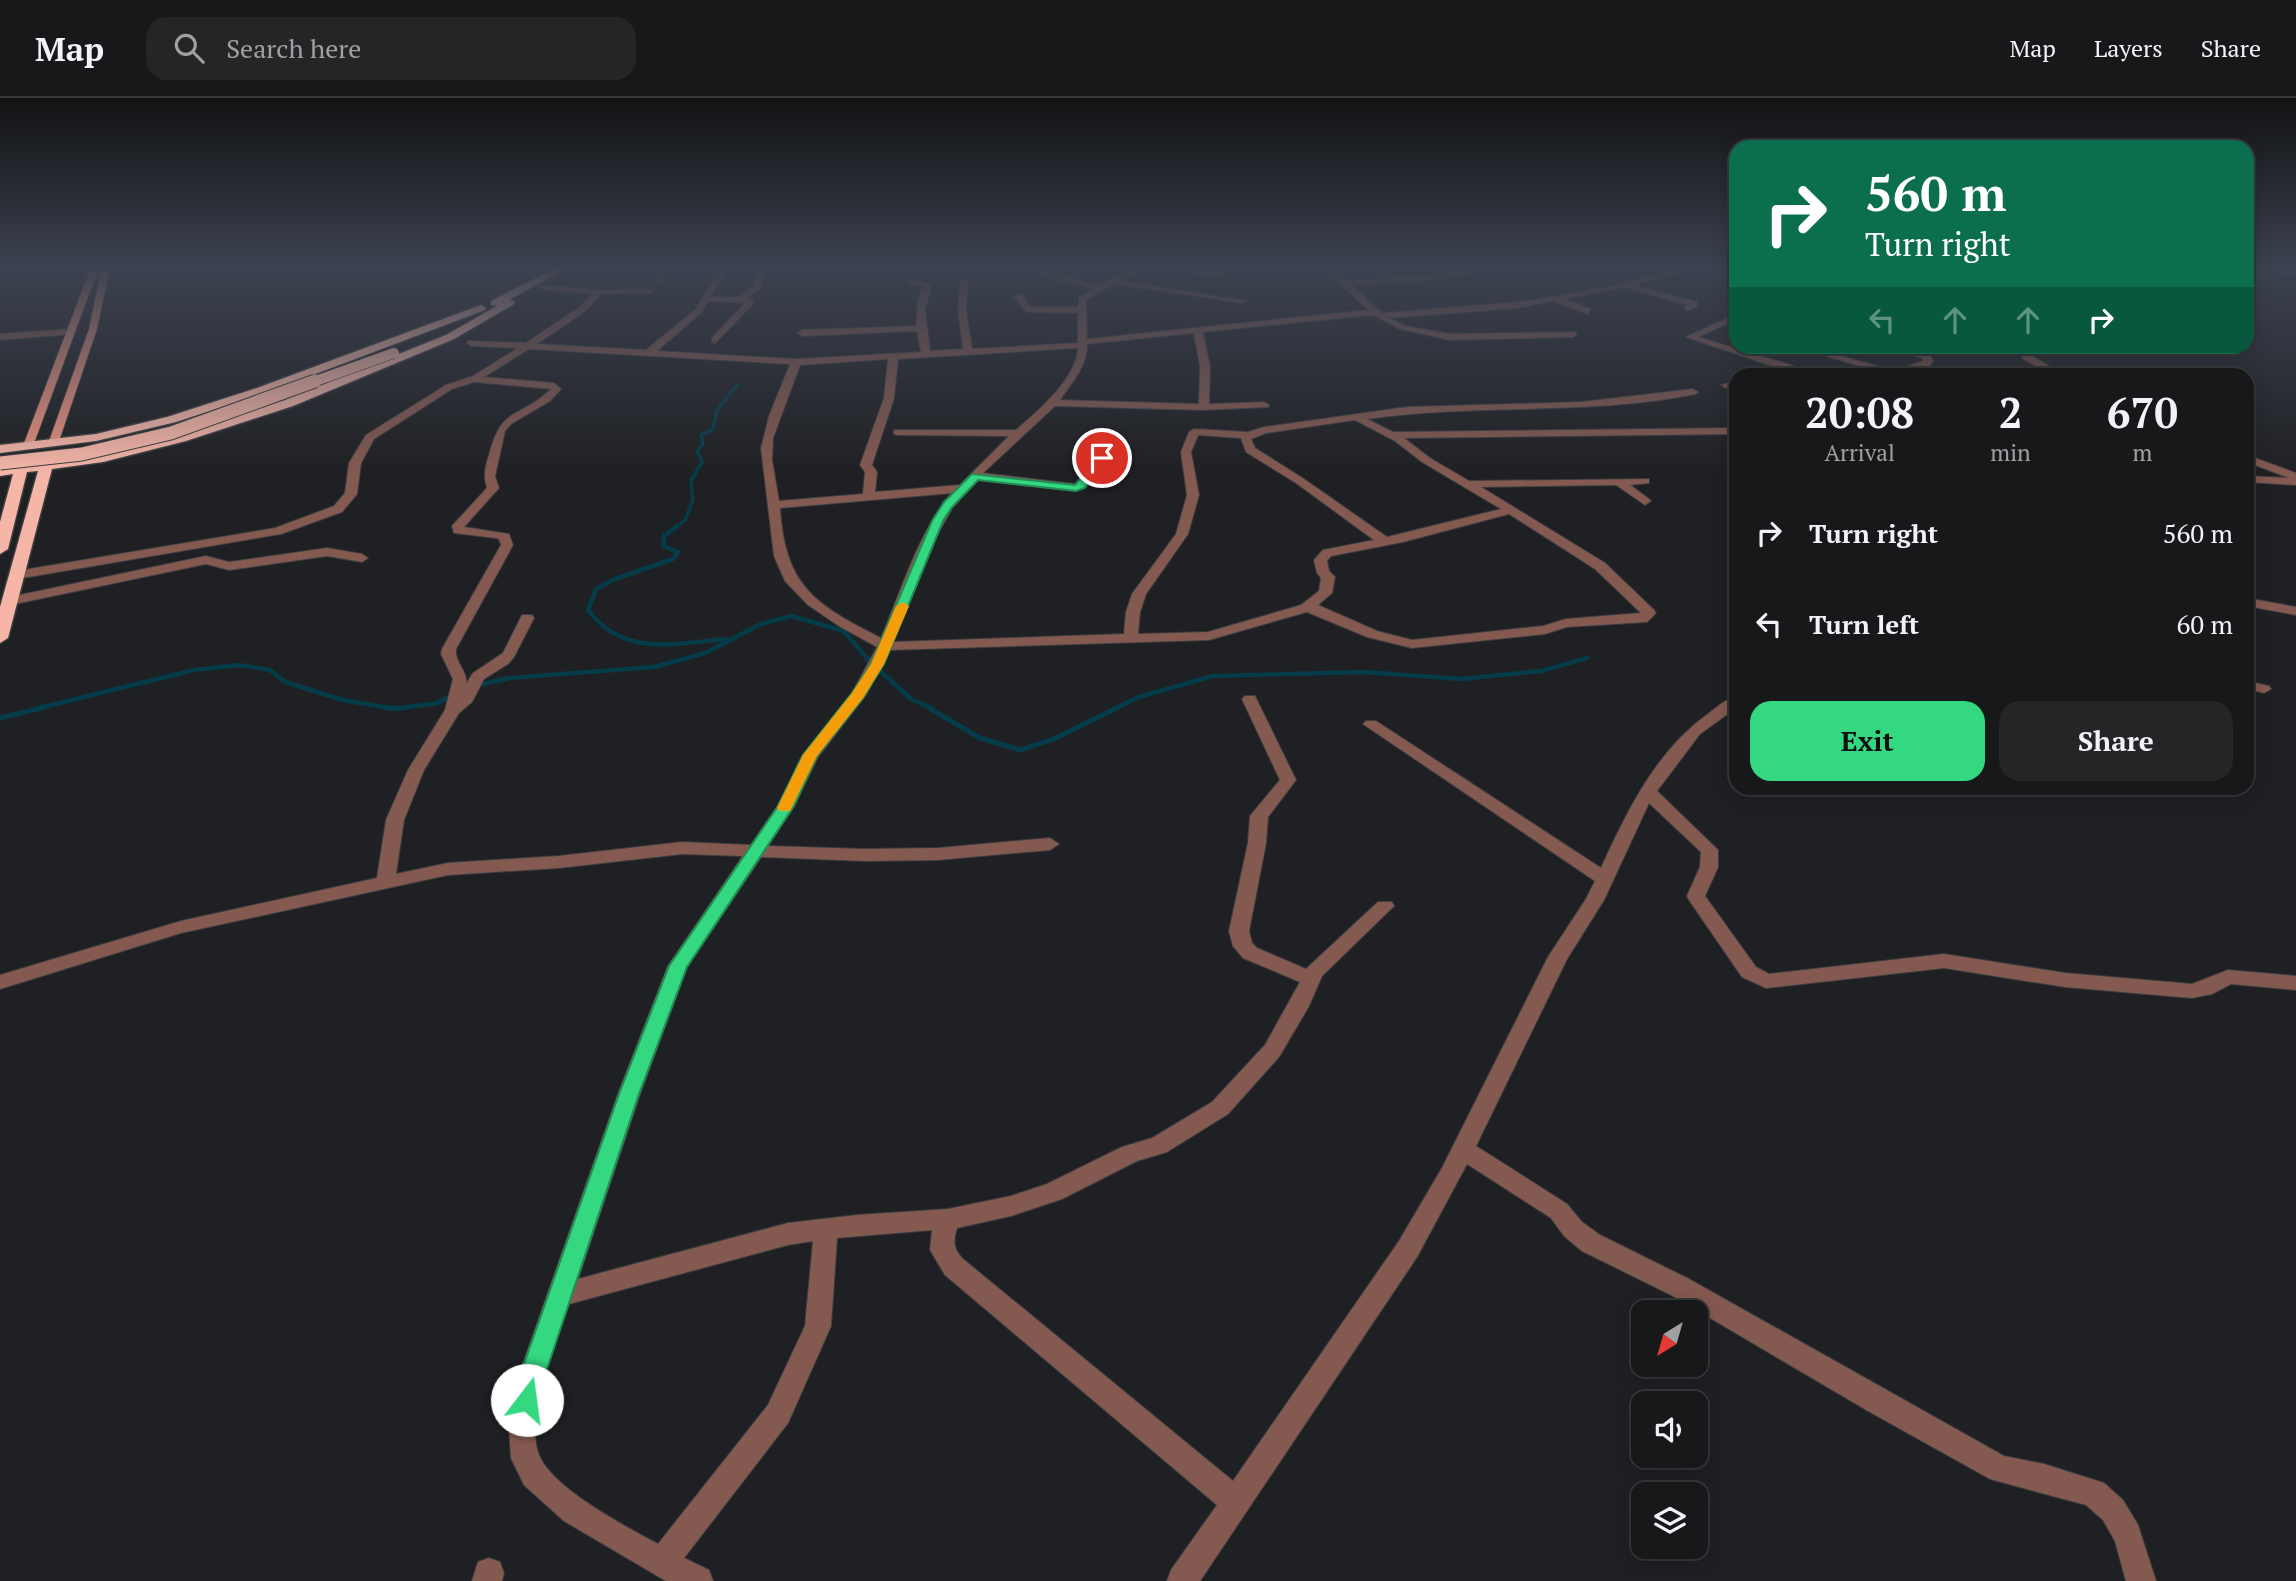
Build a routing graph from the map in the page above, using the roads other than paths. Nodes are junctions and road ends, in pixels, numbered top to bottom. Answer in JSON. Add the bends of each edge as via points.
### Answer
{"nodes":[{"id":1,"x":68,"y":336,"type":"edge"},
{"id":2,"x":91,"y":336,"type":"edge"},
{"id":3,"x":405,"y":336,"type":"edge"},
{"id":4,"x":416,"y":336,"type":"edge"},
{"id":5,"x":432,"y":336,"type":"edge"},
{"id":6,"x":451,"y":336,"type":"edge"},
{"id":7,"x":541,"y":336,"type":"edge"},
{"id":8,"x":669,"y":336,"type":"edge"},
{"id":9,"x":719,"y":336,"type":"edge"},
{"id":10,"x":823,"y":336,"type":"edge"},
{"id":11,"x":861,"y":336,"type":"edge"},
{"id":12,"x":922,"y":336,"type":"edge"},
{"id":13,"x":966,"y":336,"type":"edge"},
{"id":14,"x":1083,"y":336,"type":"edge"},
{"id":15,"x":1139,"y":336,"type":"edge"},
{"id":16,"x":1199,"y":336,"type":"edge"},
{"id":17,"x":1466,"y":336,"type":"edge"},
{"id":18,"x":1505,"y":336,"type":"edge"},
{"id":19,"x":1692,"y":336,"type":"edge"},
{"id":20,"x":841,"y":339,"type":"junction"},
{"id":21,"x":715,"y":340,"type":"dead end"},
{"id":22,"x":472,"y":343,"type":"dead end"},
{"id":23,"x":1083,"y":343,"type":"junction"},
{"id":24,"x":524,"y":346,"type":"junction"},
{"id":25,"x":1729,"y":349,"type":"edge"},
{"id":26,"x":968,"y":351,"type":"junction"},
{"id":27,"x":649,"y":353,"type":"junction"},
{"id":28,"x":1746,"y":354,"type":"edge"},
{"id":29,"x":1924,"y":354,"type":"edge"},
{"id":30,"x":2025,"y":354,"type":"edge"},
{"id":31,"x":926,"y":355,"type":"junction"},
{"id":32,"x":1831,"y":356,"type":"dead end"},
{"id":33,"x":893,"y":358,"type":"junction"},
{"id":34,"x":831,"y":360,"type":"junction"},
{"id":35,"x":796,"y":362,"type":"junction"},
{"id":36,"x":1790,"y":368,"type":"edge"},
{"id":37,"x":1874,"y":368,"type":"edge"},
{"id":38,"x":1916,"y":368,"type":"edge"},
{"id":39,"x":2045,"y":368,"type":"edge"},
{"id":40,"x":473,"y":379,"type":"junction"},
{"id":41,"x":1693,"y":392,"type":"dead end"},
{"id":42,"x":1053,"y":403,"type":"junction"},
{"id":43,"x":1264,"y":405,"type":"dead end"},
{"id":44,"x":1204,"y":407,"type":"junction"},
{"id":45,"x":1358,"y":418,"type":"junction"},
{"id":46,"x":144,"y":427,"type":"junction"},
{"id":47,"x":59,"y":431,"type":"junction"},
{"id":48,"x":1729,"y":431,"type":"edge"},
{"id":49,"x":898,"y":432,"type":"dead end"},
{"id":50,"x":33,"y":433,"type":"junction"},
{"id":51,"x":1022,"y":433,"type":"junction"},
{"id":52,"x":1391,"y":435,"type":"junction"},
{"id":53,"x":1110,"y":436,"type":"dead end"},
{"id":54,"x":1244,"y":436,"type":"junction"},
{"id":55,"x":0,"y":443,"type":"edge"},
{"id":56,"x":53,"y":444,"type":"junction"},
{"id":57,"x":28,"y":446,"type":"junction"},
{"id":58,"x":0,"y":449,"type":"edge"},
{"id":59,"x":0,"y":455,"type":"edge"},
{"id":60,"x":2254,"y":461,"type":"edge"},
{"id":61,"x":0,"y":463,"type":"edge"},
{"id":62,"x":0,"y":472,"type":"edge"},
{"id":63,"x":43,"y":476,"type":"junction"},
{"id":64,"x":976,"y":476,"type":"junction"},
{"id":65,"x":20,"y":478,"type":"junction"},
{"id":66,"x":2254,"y":479,"type":"edge"},
{"id":67,"x":2296,"y":480,"type":"edge"},
{"id":68,"x":0,"y":481,"type":"edge"},
{"id":69,"x":1618,"y":481,"type":"junction"},
{"id":70,"x":1645,"y":481,"type":"dead end"},
{"id":71,"x":1467,"y":484,"type":"junction"},
{"id":72,"x":965,"y":488,"type":"junction"},
{"id":73,"x":869,"y":495,"type":"junction"},
{"id":74,"x":1644,"y":501,"type":"dead end"},
{"id":75,"x":774,"y":505,"type":"junction"},
{"id":76,"x":1511,"y":510,"type":"junction"},
{"id":77,"x":5,"y":516,"type":"edge"},
{"id":78,"x":1385,"y":542,"type":"junction"},
{"id":79,"x":0,"y":549,"type":"edge"},
{"id":80,"x":362,"y":558,"type":"dead end"},
{"id":81,"x":17,"y":575,"type":"junction"},
{"id":82,"x":10,"y":601,"type":"junction"},
{"id":83,"x":2254,"y":603,"type":"edge"},
{"id":84,"x":1306,"y":608,"type":"junction"},
{"id":85,"x":2296,"y":611,"type":"edge"},
{"id":86,"x":527,"y":618,"type":"dead end"},
{"id":87,"x":0,"y":638,"type":"edge"},
{"id":88,"x":1130,"y":639,"type":"junction"},
{"id":89,"x":887,"y":646,"type":"junction"},
{"id":90,"x":2254,"y":687,"type":"edge"},
{"id":91,"x":2264,"y":689,"type":"dead end"},
{"id":92,"x":1250,"y":699,"type":"dead end"},
{"id":93,"x":459,"y":701,"type":"junction"},
{"id":94,"x":1729,"y":706,"type":"edge"},
{"id":95,"x":1371,"y":724,"type":"dead end"},
{"id":96,"x":1648,"y":792,"type":"junction"},
{"id":97,"x":1050,"y":844,"type":"dead end"},
{"id":98,"x":756,"y":851,"type":"junction"},
{"id":99,"x":1605,"y":879,"type":"junction"},
{"id":100,"x":386,"y":882,"type":"junction"},
{"id":101,"x":1385,"y":906,"type":"dead end"},
{"id":102,"x":1311,"y":979,"type":"junction"},
{"id":103,"x":0,"y":982,"type":"edge"},
{"id":104,"x":2296,"y":983,"type":"edge"},
{"id":105,"x":1463,"y":1149,"type":"junction"},
{"id":106,"x":948,"y":1219,"type":"junction"},
{"id":107,"x":826,"y":1229,"type":"junction"},
{"id":108,"x":560,"y":1295,"type":"junction"},
{"id":109,"x":1236,"y":1502,"type":"junction"},
{"id":110,"x":662,"y":1563,"type":"junction"},
{"id":111,"x":698,"y":1581,"type":"edge"},
{"id":112,"x":1182,"y":1581,"type":"edge"},
{"id":113,"x":2141,"y":1581,"type":"edge"}],
"edges":[{"from":1,"to":50,"type":"main road"},
{"from":2,"to":47,"type":"main road"},
{"from":3,"to":46,"type":"highway"},
{"from":4,"to":59,"type":"highway","via":[[172,424],[83,446]]},
{"from":5,"to":61,"type":"highway","bridge":true,"via":[[171,433],[82,454]]},
{"from":6,"to":63,"type":"highway","via":[[289,403]]},
{"from":7,"to":24,"type":"street"},
{"from":8,"to":27,"type":"street"},
{"from":9,"to":21,"type":"street"},
{"from":10,"to":20,"type":"street"},
{"from":11,"to":20,"type":"street"},
{"from":12,"to":31,"type":"street"},
{"from":13,"to":26,"type":"street"},
{"from":14,"to":23,"type":"street"},
{"from":15,"to":23,"type":"street"},
{"from":16,"to":44,"type":"street","via":[[1205,367]]},
{"from":17,"to":18,"type":"street"},
{"from":19,"to":25,"type":"street"},
{"from":20,"to":34,"type":"street"},
{"from":22,"to":24,"type":"street"},
{"from":23,"to":26,"type":"street"},
{"from":23,"to":42,"type":"street","via":[[1075,370]]},
{"from":24,"to":27,"type":"street"},
{"from":24,"to":40,"type":"street"},
{"from":26,"to":31,"type":"street"},
{"from":27,"to":35,"type":"street"},
{"from":28,"to":36,"type":"street"},
{"from":29,"to":38,"type":"street","via":[[1926,365]]},
{"from":30,"to":39,"type":"street"},
{"from":31,"to":33,"type":"street"},
{"from":32,"to":37,"type":"street"},
{"from":33,"to":34,"type":"street"},
{"from":33,"to":73,"type":"street","via":[[895,375],[866,465],[871,472]]},
{"from":34,"to":35,"type":"street"},
{"from":35,"to":75,"type":"street","via":[[766,447]]},
{"from":40,"to":81,"type":"street","via":[[449,387],[370,437],[355,463],[351,494],[338,509],[318,518],[254,536],[202,541]]},
{"from":40,"to":93,"type":"street","via":[[556,389],[500,431],[489,476],[493,488],[458,526],[458,530],[499,534],[507,540],[449,649],[460,679]]},
{"from":41,"to":45,"type":"street","via":[[1581,405],[1407,410]]},
{"from":42,"to":44,"type":"street"},
{"from":42,"to":51,"type":"street"},
{"from":43,"to":44,"type":"street"},
{"from":45,"to":52,"type":"street"},
{"from":45,"to":54,"type":"street"},
{"from":46,"to":47,"type":"highway"},
{"from":46,"to":56,"type":"highway"},
{"from":47,"to":56,"type":"main road"},
{"from":48,"to":52,"type":"street"},
{"from":49,"to":51,"type":"street"},
{"from":50,"to":55,"type":"highway"},
{"from":50,"to":57,"type":"main road"},
{"from":51,"to":64,"type":"street"},
{"from":52,"to":71,"type":"street"},
{"from":53,"to":64,"type":"street","via":[[1102,458],[1076,488]]},
{"from":54,"to":78,"type":"street","via":[[1250,450]]},
{"from":54,"to":88,"type":"street","via":[[1194,432],[1186,452],[1193,495],[1182,534],[1139,594]]},
{"from":56,"to":57,"type":"highway"},
{"from":56,"to":63,"type":"highway"},
{"from":57,"to":58,"type":"highway"},
{"from":57,"to":65,"type":"highway"},
{"from":60,"to":67,"type":"street"},
{"from":62,"to":65,"type":"highway"},
{"from":63,"to":65,"type":"highway"},
{"from":63,"to":81,"type":"highway"},
{"from":64,"to":72,"type":"street"},
{"from":65,"to":68,"type":"highway"},
{"from":65,"to":77,"type":"highway"},
{"from":66,"to":67,"type":"street"},
{"from":69,"to":70,"type":"street"},
{"from":69,"to":71,"type":"street"},
{"from":69,"to":74,"type":"street"},
{"from":71,"to":76,"type":"street"},
{"from":72,"to":73,"type":"street"},
{"from":72,"to":89,"type":"street","via":[[937,521]]},
{"from":73,"to":75,"type":"street"},
{"from":75,"to":89,"type":"street","via":[[775,537],[788,575],[820,607]]},
{"from":76,"to":78,"type":"street"},
{"from":76,"to":84,"type":"street","via":[[1600,566],[1649,613],[1643,619],[1566,623],[1545,630],[1412,644],[1398,643]]},
{"from":77,"to":79,"type":"highway"},
{"from":78,"to":84,"type":"street","via":[[1326,553],[1320,560],[1328,586]]},
{"from":80,"to":82,"type":"street","via":[[327,552],[229,566],[206,560]]},
{"from":81,"to":82,"type":"highway"},
{"from":82,"to":87,"type":"highway"},
{"from":83,"to":85,"type":"street"},
{"from":84,"to":88,"type":"street","via":[[1209,636]]},
{"from":86,"to":93,"type":"street","via":[[509,654],[478,676]]},
{"from":88,"to":89,"type":"street"},
{"from":89,"to":98,"type":"street","via":[[858,695],[810,755],[786,806]]},
{"from":90,"to":91,"type":"street"},
{"from":92,"to":102,"type":"street","via":[[1288,780],[1259,816],[1239,931],[1242,946]]},
{"from":93,"to":100,"type":"street","via":[[416,770],[395,820]]},
{"from":94,"to":96,"type":"street","via":[[1681,744]]},
{"from":95,"to":99,"type":"street"},
{"from":96,"to":99,"type":"street"},
{"from":96,"to":104,"type":"street","via":[[1709,849],[1710,863],[1696,896],[1749,972],[1766,981],[1944,961],[2065,980],[2192,991],[2228,977]]},
{"from":97,"to":98,"type":"street","via":[[938,854]]},
{"from":98,"to":100,"type":"street","via":[[675,849],[448,869]]},
{"from":98,"to":108,"type":"street","via":[[678,966]]},
{"from":99,"to":105,"type":"street","via":[[1558,957]]},
{"from":100,"to":103,"type":"street","via":[[181,927]]},
{"from":101,"to":102,"type":"street","via":[[1323,961]]},
{"from":102,"to":106,"type":"street","via":[[1272,1051],[1220,1108],[1189,1129],[1054,1192]]},
{"from":105,"to":109,"type":"street","via":[[1408,1250]]},
{"from":105,"to":113,"type":"street","via":[[1559,1211],[1591,1243],[1680,1287],[1987,1462],[2094,1493],[2113,1510],[2128,1535]]},
{"from":106,"to":107,"type":"street"},
{"from":106,"to":109,"type":"street","via":[[940,1238],[943,1255],[954,1267]]},
{"from":107,"to":108,"type":"street","via":[[742,1245]]},
{"from":107,"to":110,"type":"street","via":[[818,1326],[778,1414]]},
{"from":108,"to":110,"type":"street","via":[[531,1378],[522,1422],[526,1460],[552,1496]]},
{"from":109,"to":112,"type":"street"},
{"from":110,"to":111,"type":"street"}]}
